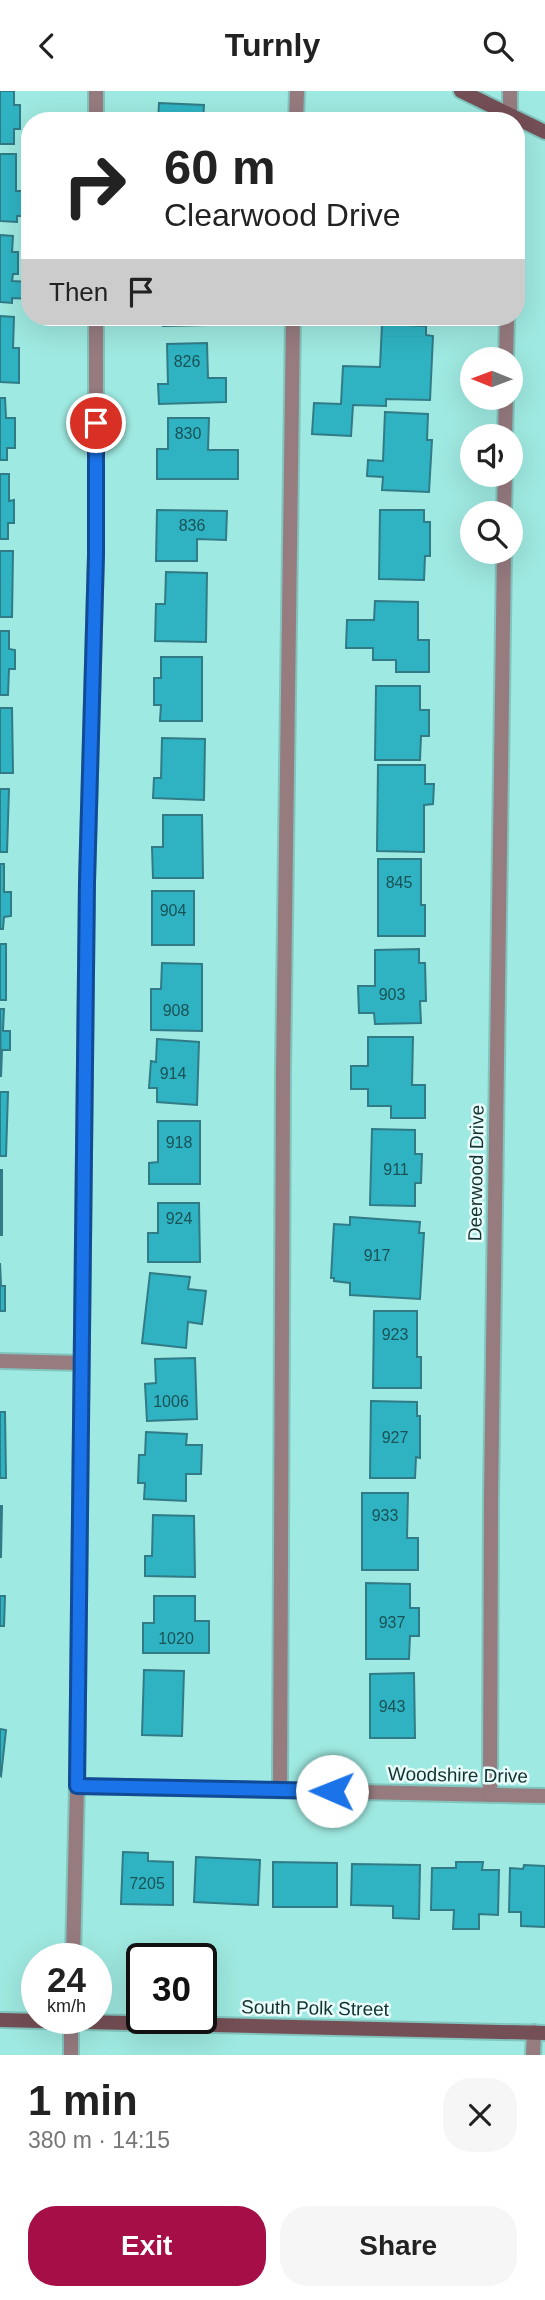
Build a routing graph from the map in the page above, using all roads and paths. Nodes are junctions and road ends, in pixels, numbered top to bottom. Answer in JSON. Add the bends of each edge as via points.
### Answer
{"nodes":[{"id":1,"x":96,"y":91,"type":"edge"},
{"id":2,"x":297,"y":91,"type":"edge"},
{"id":3,"x":461,"y":91,"type":"edge"},
{"id":4,"x":510,"y":91,"type":"edge"},
{"id":5,"x":96,"y":112,"type":"edge"},
{"id":6,"x":296,"y":112,"type":"edge"},
{"id":7,"x":498,"y":112,"type":"edge"},
{"id":8,"x":510,"y":112,"type":"edge"},
{"id":9,"x":525,"y":125,"type":"edge"},
{"id":10,"x":545,"y":132,"type":"edge"},
{"id":11,"x":96,"y":326,"type":"edge"},
{"id":12,"x":293,"y":326,"type":"edge"},
{"id":13,"x":507,"y":326,"type":"edge"},
{"id":14,"x":506,"y":347,"type":"edge"},
{"id":15,"x":504,"y":564,"type":"edge"},
{"id":16,"x":0,"y":1361,"type":"edge"},
{"id":17,"x":80,"y":1363,"type":"junction"},
{"id":18,"x":77,"y":1786,"type":"junction"},
{"id":19,"x":280,"y":1790,"type":"junction"},
{"id":20,"x":490,"y":1794,"type":"junction"},
{"id":21,"x":545,"y":1796,"type":"edge"},
{"id":22,"x":73,"y":1943,"type":"edge"},
{"id":23,"x":0,"y":2020,"type":"edge"},
{"id":24,"x":21,"y":2020,"type":"edge"},
{"id":25,"x":112,"y":2021,"type":"edge"},
{"id":26,"x":539,"y":2032,"type":"edge"},
{"id":27,"x":71,"y":2034,"type":"edge"},
{"id":28,"x":71,"y":2055,"type":"edge"},
{"id":29,"x":533,"y":2055,"type":"edge"}],
"edges":[{"from":1,"to":5,"type":"street"},
{"from":2,"to":6,"type":"street"},
{"from":3,"to":7,"type":"main road"},
{"from":4,"to":8,"type":"street"},
{"from":9,"to":10,"type":"main road"},
{"from":11,"to":17,"type":"street","via":[[96,555]]},
{"from":12,"to":19,"type":"street"},
{"from":13,"to":14,"type":"street"},
{"from":15,"to":20,"type":"street","name":"Deerwood Drive"},
{"from":16,"to":17,"type":"street"},
{"from":17,"to":18,"type":"street"},
{"from":18,"to":19,"type":"street","name":"Woodshire Drive"},
{"from":18,"to":22,"type":"street"},
{"from":19,"to":20,"type":"street","name":"Woodshire Drive"},
{"from":20,"to":21,"type":"street","name":"Woodshire Drive"},
{"from":23,"to":24,"type":"main road","name":"South Polk Street"},
{"from":25,"to":26,"type":"main road","name":"South Polk Street"},
{"from":26,"to":29,"type":"street"},
{"from":27,"to":28,"type":"street"}]}
